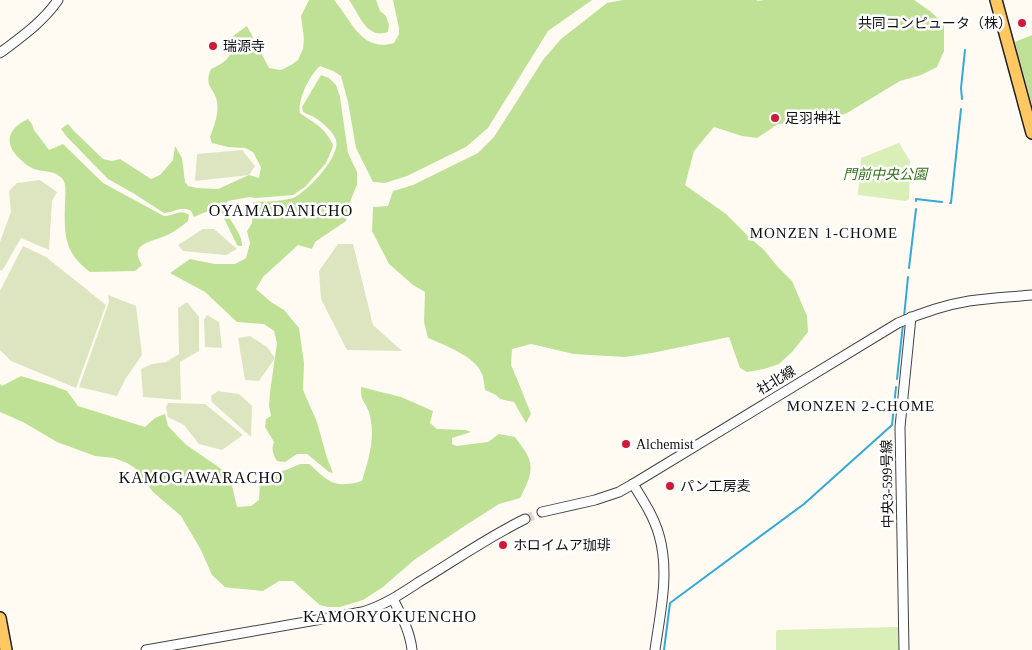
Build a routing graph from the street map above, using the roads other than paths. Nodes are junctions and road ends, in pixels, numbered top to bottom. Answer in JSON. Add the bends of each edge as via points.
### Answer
{"nodes":[{"id":1,"x":58,"y":0,"type":"edge"},
{"id":2,"x":996,"y":0,"type":"edge"},
{"id":3,"x":0,"y":53,"type":"edge"},
{"id":4,"x":1032,"y":133,"type":"edge"},
{"id":5,"x":1032,"y":295,"type":"edge"},
{"id":6,"x":906,"y":320,"type":"junction"},
{"id":7,"x":633,"y":484,"type":"junction"},
{"id":8,"x":542,"y":512,"type":"tunnel mouth"},
{"id":9,"x":525,"y":519,"type":"tunnel mouth"},
{"id":10,"x":393,"y":599,"type":"junction"},
{"id":11,"x":0,"y":618,"type":"edge"},
{"id":12,"x":6,"y":650,"type":"edge"},
{"id":13,"x":146,"y":650,"type":"edge"},
{"id":14,"x":412,"y":650,"type":"edge"},
{"id":15,"x":655,"y":650,"type":"edge"},
{"id":16,"x":904,"y":650,"type":"edge"}],
"edges":[{"from":1,"to":3,"type":"street","via":[[40,22]]},
{"from":2,"to":4,"type":"main road"},
{"from":5,"to":6,"type":"street","name":"社北線","via":[[968,301]]},
{"from":6,"to":7,"type":"street","name":"社北線"},
{"from":6,"to":16,"type":"street","name":"中央3-599号線","via":[[900,427]]},
{"from":7,"to":8,"type":"street","name":"社北線","via":[[595,500]]},
{"from":7,"to":15,"type":"street","via":[[653,520],[662,551],[664,581]]},
{"from":9,"to":10,"type":"street"},
{"from":10,"to":13,"type":"street","via":[[362,612]]},
{"from":10,"to":14,"type":"street","via":[[406,626]]},
{"from":11,"to":12,"type":"main road"}]}
